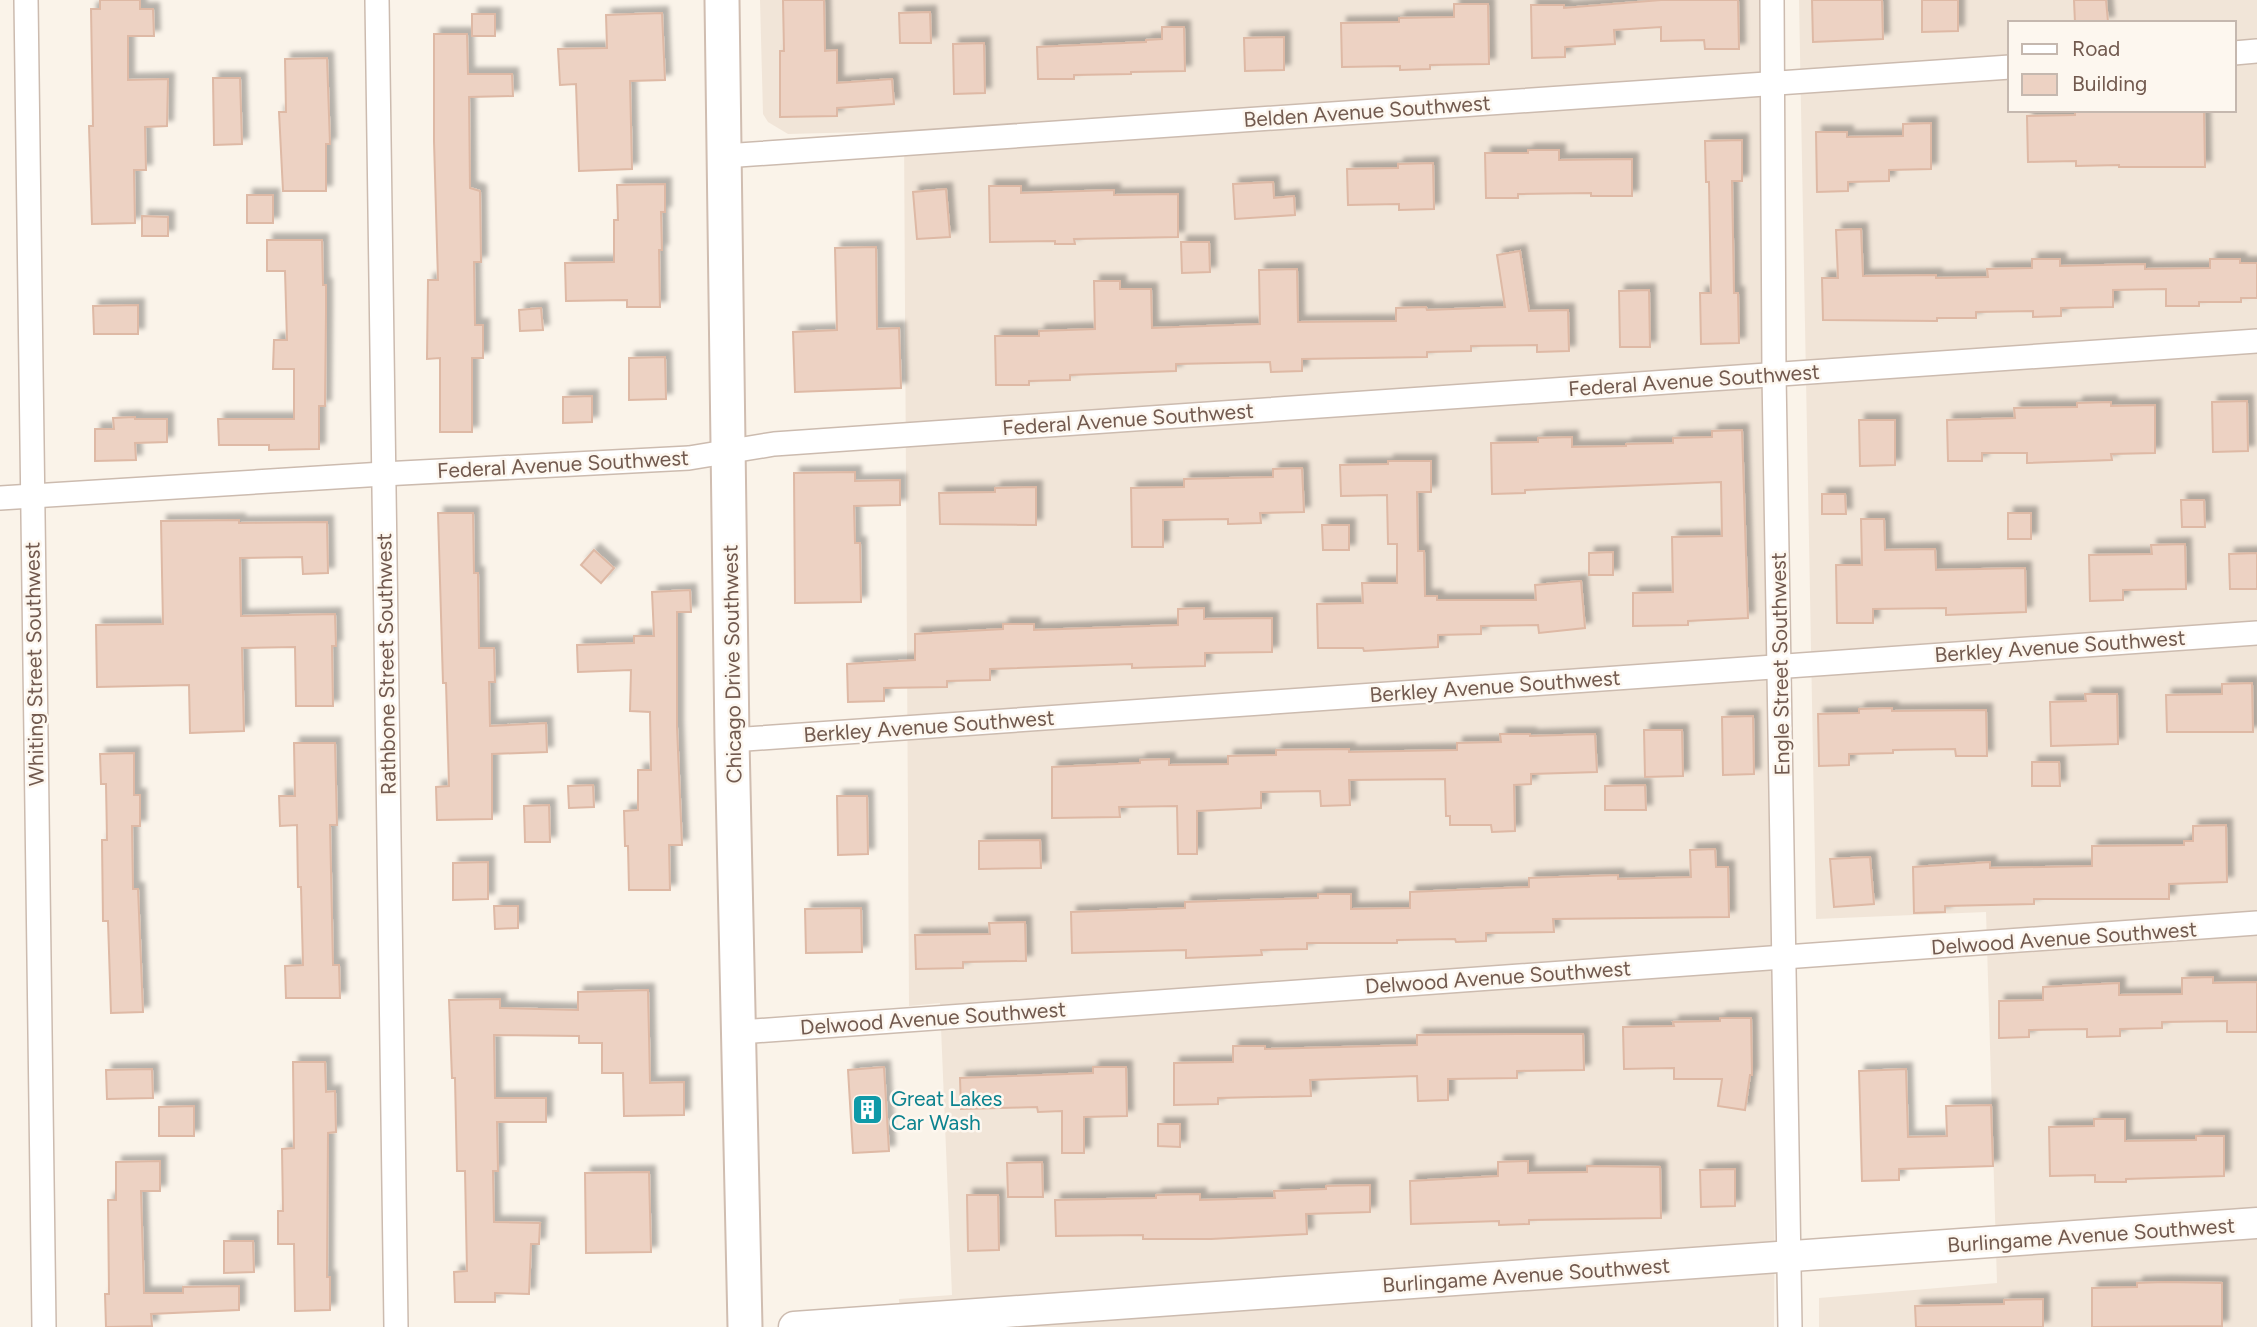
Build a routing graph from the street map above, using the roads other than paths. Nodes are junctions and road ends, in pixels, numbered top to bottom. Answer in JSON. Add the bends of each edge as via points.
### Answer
{"nodes":[{"id":1,"x":26,"y":0,"type":"edge"},
{"id":2,"x":377,"y":0,"type":"edge"},
{"id":3,"x":722,"y":0,"type":"edge"},
{"id":4,"x":1772,"y":0,"type":"edge"},
{"id":5,"x":2257,"y":51,"type":"edge"},
{"id":6,"x":2236,"y":53,"type":"edge"},
{"id":7,"x":2008,"y":67,"type":"edge"},
{"id":8,"x":1772,"y":82,"type":"junction"},
{"id":9,"x":724,"y":156,"type":"junction"},
{"id":10,"x":2257,"y":341,"type":"edge"},
{"id":11,"x":1774,"y":374,"type":"junction"},
{"id":12,"x":728,"y":452,"type":"junction"},
{"id":13,"x":383,"y":474,"type":"junction"},
{"id":14,"x":32,"y":496,"type":"junction"},
{"id":15,"x":0,"y":498,"type":"edge"},
{"id":16,"x":2257,"y":633,"type":"edge"},
{"id":17,"x":1780,"y":665,"type":"junction"},
{"id":18,"x":733,"y":740,"type":"junction"},
{"id":19,"x":2257,"y":923,"type":"edge"},
{"id":20,"x":1784,"y":956,"type":"junction"},
{"id":21,"x":740,"y":1032,"type":"junction"},
{"id":22,"x":2257,"y":1223,"type":"edge"},
{"id":23,"x":1790,"y":1257,"type":"junction"},
{"id":24,"x":44,"y":1327,"type":"edge"},
{"id":25,"x":396,"y":1327,"type":"edge"},
{"id":26,"x":745,"y":1327,"type":"edge"},
{"id":27,"x":794,"y":1327,"type":"edge"},
{"id":28,"x":1790,"y":1327,"type":"edge"}],
"edges":[{"from":1,"to":14,"type":"street","name":"Whiting Street Southwest"},
{"from":2,"to":13,"type":"street","name":"Rathbone Street Southwest"},
{"from":3,"to":9,"type":"main road","name":"Chicago Drive Southwest"},
{"from":4,"to":8,"type":"street","name":"Engle Street Southwest"},
{"from":5,"to":6,"type":"street"},
{"from":7,"to":8,"type":"street","name":"Belden Avenue Southwest"},
{"from":8,"to":9,"type":"street","name":"Belden Avenue Southwest"},
{"from":8,"to":11,"type":"street","name":"Engle Street Southwest"},
{"from":9,"to":12,"type":"main road","name":"Chicago Drive Southwest"},
{"from":10,"to":11,"type":"street","name":"Federal Avenue Southwest"},
{"from":11,"to":12,"type":"street","name":"Federal Avenue Southwest","via":[[786,443]]},
{"from":11,"to":17,"type":"street","name":"Engle Street Southwest"},
{"from":12,"to":13,"type":"street","name":"Federal Avenue Southwest","via":[[689,458]]},
{"from":12,"to":18,"type":"main road","name":"Chicago Drive Southwest"},
{"from":13,"to":14,"type":"street","name":"Federal Avenue Southwest"},
{"from":13,"to":25,"type":"street","name":"Rathbone Street Southwest"},
{"from":14,"to":15,"type":"street","name":"Federal Avenue Southwest"},
{"from":14,"to":24,"type":"street","name":"Whiting Street Southwest"},
{"from":16,"to":17,"type":"street","name":"Berkley Avenue Southwest"},
{"from":17,"to":18,"type":"street","name":"Berkley Avenue Southwest"},
{"from":17,"to":20,"type":"street","name":"Engle Street Southwest"},
{"from":18,"to":21,"type":"main road","name":"Chicago Drive Southwest"},
{"from":19,"to":20,"type":"street","name":"Delwood Avenue Southwest"},
{"from":20,"to":21,"type":"street","name":"Delwood Avenue Southwest"},
{"from":20,"to":23,"type":"street","name":"Engle Street Southwest"},
{"from":21,"to":26,"type":"main road","name":"Chicago Drive Southwest"},
{"from":22,"to":23,"type":"street","name":"Burlingame Avenue Southwest"},
{"from":23,"to":27,"type":"street","name":"Burlingame Avenue Southwest"},
{"from":23,"to":28,"type":"street","name":"Engle Street Southwest"}]}
